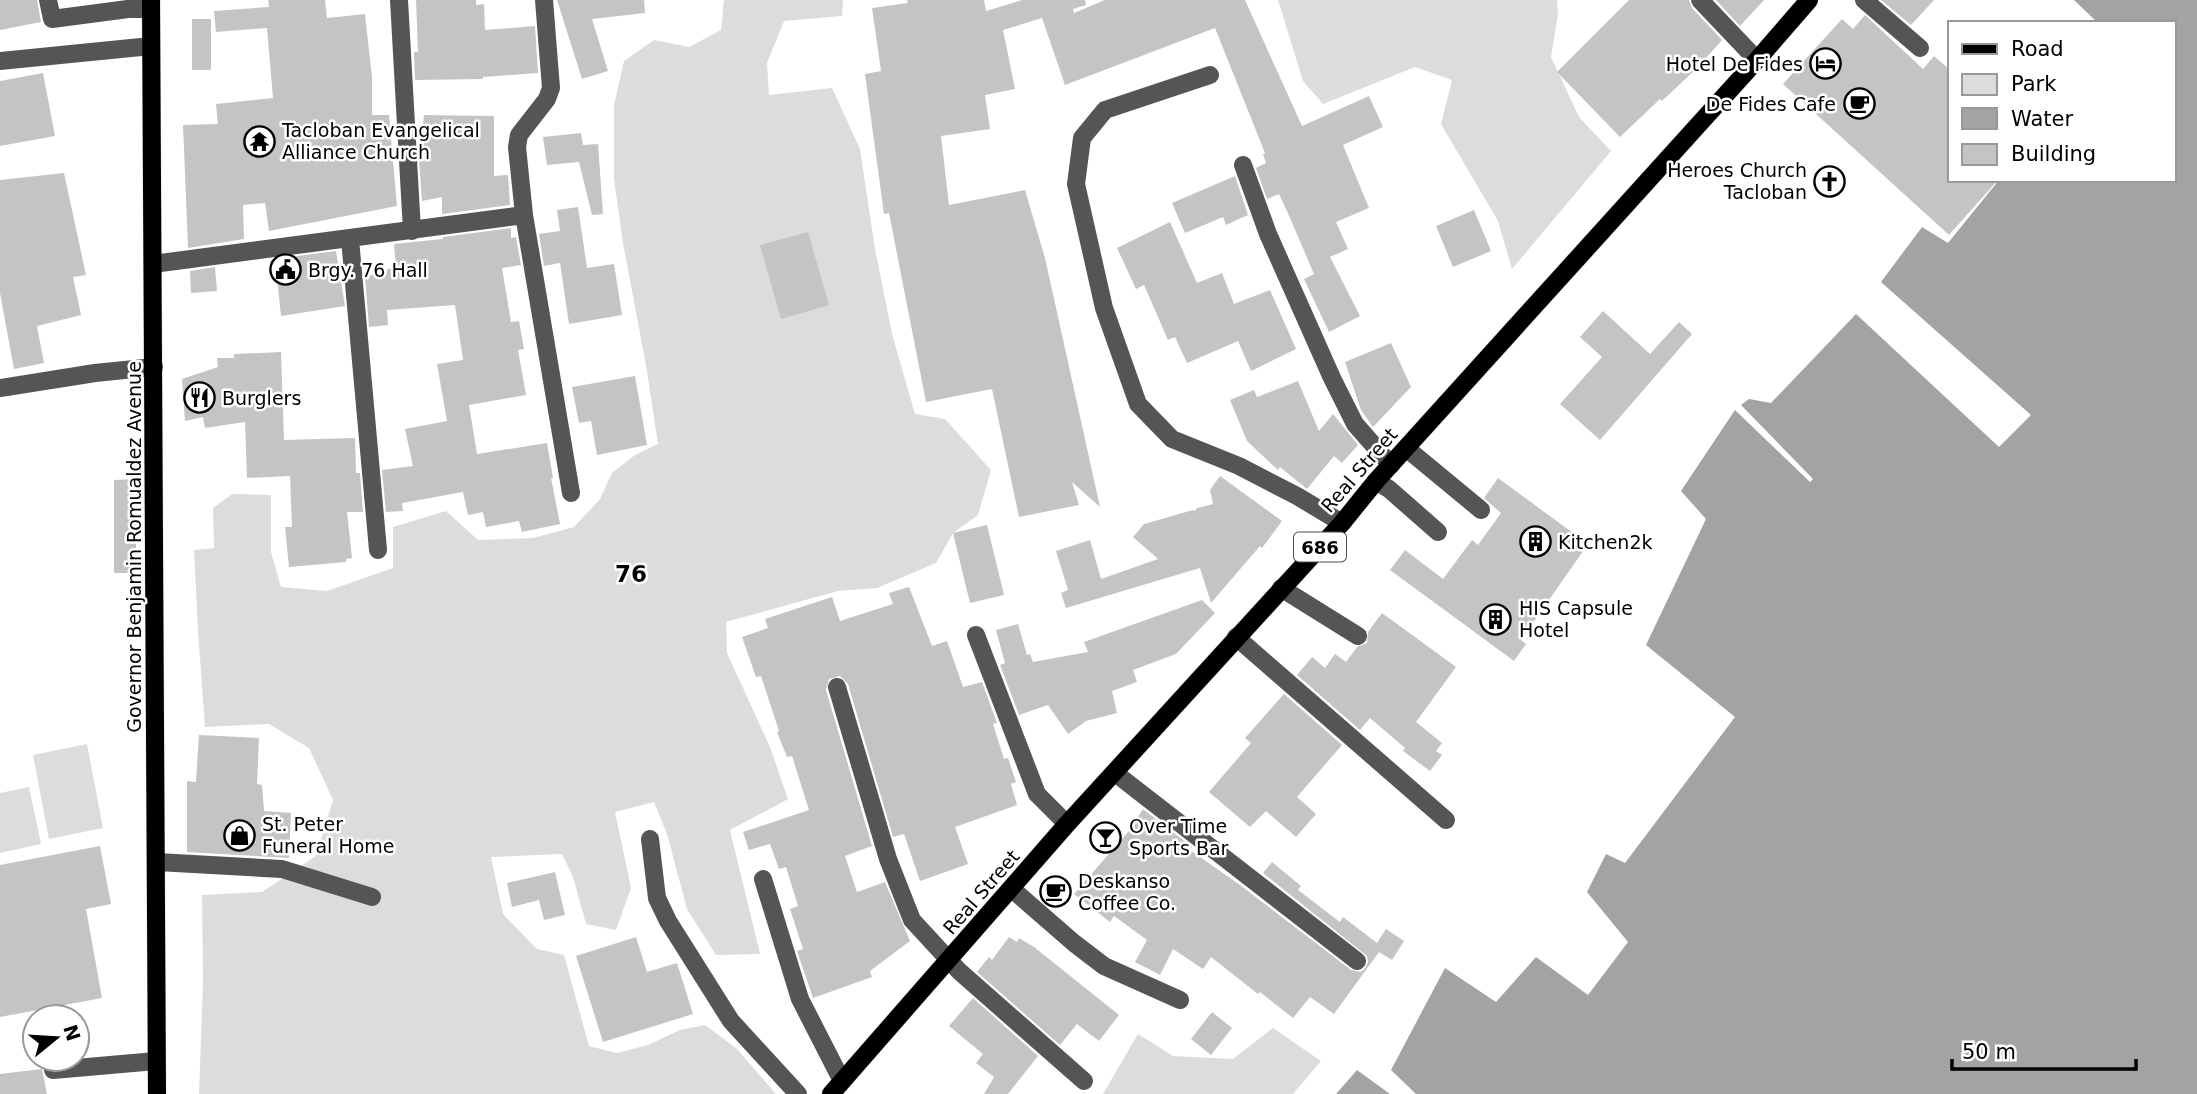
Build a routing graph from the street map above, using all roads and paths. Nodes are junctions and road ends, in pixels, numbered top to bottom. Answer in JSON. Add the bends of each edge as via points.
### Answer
{"nodes":[{"id":1,"x":48,"y":0,"type":"edge"},
{"id":2,"x":399,"y":0,"type":"edge"},
{"id":3,"x":544,"y":0,"type":"edge"},
{"id":4,"x":1700,"y":0,"type":"edge"},
{"id":5,"x":1809,"y":0,"type":"edge"},
{"id":6,"x":1864,"y":0,"type":"edge"},
{"id":7,"x":151,"y":5,"type":"edge"},
{"id":8,"x":151,"y":46,"type":"junction"},
{"id":9,"x":1920,"y":48,"type":"dead end"},
{"id":10,"x":1757,"y":60,"type":"junction"},
{"id":11,"x":0,"y":61,"type":"edge"},
{"id":12,"x":1210,"y":75,"type":"dead end"},
{"id":13,"x":1243,"y":165,"type":"dead end"},
{"id":14,"x":524,"y":215,"type":"junction"},
{"id":15,"x":412,"y":230,"type":"junction"},
{"id":16,"x":350,"y":239,"type":"junction"},
{"id":17,"x":153,"y":264,"type":"junction"},
{"id":18,"x":154,"y":367,"type":"junction"},
{"id":19,"x":0,"y":388,"type":"edge"},
{"id":20,"x":1406,"y":448,"type":"junction"},
{"id":21,"x":1391,"y":465,"type":"junction"},
{"id":22,"x":1376,"y":481,"type":"junction"},
{"id":23,"x":571,"y":494,"type":"dead end"},
{"id":24,"x":1481,"y":510,"type":"dead end"},
{"id":25,"x":1342,"y":523,"type":"junction"},
{"id":26,"x":1438,"y":532,"type":"dead end"},
{"id":27,"x":378,"y":550,"type":"dead end"},
{"id":28,"x":1281,"y":588,"type":"junction"},
{"id":29,"x":976,"y":635,"type":"dead end"},
{"id":30,"x":1358,"y":636,"type":"dead end"},
{"id":31,"x":1236,"y":637,"type":"junction"},
{"id":32,"x":837,"y":687,"type":"dead end"},
{"id":33,"x":1115,"y":773,"type":"junction"},
{"id":34,"x":1447,"y":820,"type":"dead end"},
{"id":35,"x":1067,"y":824,"type":"junction"},
{"id":36,"x":650,"y":839,"type":"dead end"},
{"id":37,"x":157,"y":862,"type":"junction"},
{"id":38,"x":764,"y":879,"type":"dead end"},
{"id":39,"x":1012,"y":889,"type":"junction"},
{"id":40,"x":372,"y":897,"type":"dead end"},
{"id":41,"x":949,"y":961,"type":"junction"},
{"id":42,"x":1357,"y":961,"type":"dead end"},
{"id":43,"x":1180,"y":1000,"type":"dead end"},
{"id":44,"x":156,"y":1061,"type":"junction"},
{"id":45,"x":91,"y":1067,"type":"edge"},
{"id":46,"x":1084,"y":1081,"type":"dead end"},
{"id":47,"x":837,"y":1087,"type":"edge"},
{"id":48,"x":157,"y":1094,"type":"edge"},
{"id":49,"x":798,"y":1094,"type":"edge"}],
"edges":[{"from":1,"to":7,"type":"street","via":[[51,19]]},
{"from":2,"to":15,"type":"street"},
{"from":3,"to":14,"type":"street","via":[[551,88],[519,135]]},
{"from":4,"to":10,"type":"street"},
{"from":5,"to":10,"type":"main road","name":"Real Street","number":"686"},
{"from":6,"to":9,"type":"street"},
{"from":7,"to":8,"type":"main road","name":"Governor Benjamin Romualdez Avenue"},
{"from":8,"to":11,"type":"street"},
{"from":8,"to":17,"type":"main road","name":"Governor Benjamin Romualdez Avenue"},
{"from":10,"to":20,"type":"main road","name":"Real Street","number":"686"},
{"from":12,"to":25,"type":"street","via":[[1105,110],[1082,138],[1076,184],[1104,308],[1138,404],[1172,439],[1239,466]]},
{"from":13,"to":21,"type":"street","via":[[1268,234],[1332,378],[1355,424]]},
{"from":14,"to":15,"type":"street"},
{"from":14,"to":23,"type":"street"},
{"from":15,"to":16,"type":"street"},
{"from":16,"to":17,"type":"street"},
{"from":16,"to":27,"type":"street"},
{"from":17,"to":18,"type":"main road","name":"Governor Benjamin Romualdez Avenue"},
{"from":18,"to":19,"type":"street"},
{"from":18,"to":37,"type":"main road","name":"Governor Benjamin Romualdez Avenue"},
{"from":20,"to":21,"type":"main road","name":"Real Street","number":"686"},
{"from":20,"to":24,"type":"street"},
{"from":21,"to":22,"type":"main road","name":"Real Street","number":"686"},
{"from":22,"to":25,"type":"main road","name":"Real Street","number":"686"},
{"from":22,"to":26,"type":"street"},
{"from":25,"to":28,"type":"main road","name":"Real Street","number":"686"},
{"from":28,"to":30,"type":"street"},
{"from":28,"to":31,"type":"main road","name":"Real Street","number":"686"},
{"from":29,"to":35,"type":"street","via":[[1037,794]]},
{"from":31,"to":33,"type":"main road","name":"Real Street","number":"686"},
{"from":31,"to":34,"type":"street"},
{"from":32,"to":41,"type":"street","via":[[888,859],[912,920]]},
{"from":33,"to":35,"type":"main road","name":"Real Street","number":"686"},
{"from":33,"to":42,"type":"street"},
{"from":35,"to":39,"type":"main road","name":"Real Street","number":"686"},
{"from":36,"to":49,"type":"street","via":[[657,898],[668,921],[731,1021]]},
{"from":37,"to":40,"type":"street","via":[[282,869]]},
{"from":37,"to":44,"type":"main road","name":"Governor Benjamin Romualdez Avenue"},
{"from":38,"to":47,"type":"street","via":[[800,999]]},
{"from":39,"to":41,"type":"main road","name":"Real Street","number":"686"},
{"from":39,"to":43,"type":"street","via":[[1104,966]]},
{"from":41,"to":46,"type":"street"},
{"from":41,"to":47,"type":"main road","name":"Real Street","number":"686"},
{"from":44,"to":45,"type":"street"},
{"from":44,"to":48,"type":"main road","name":"Governor Benjamin Romualdez Avenue"}]}
